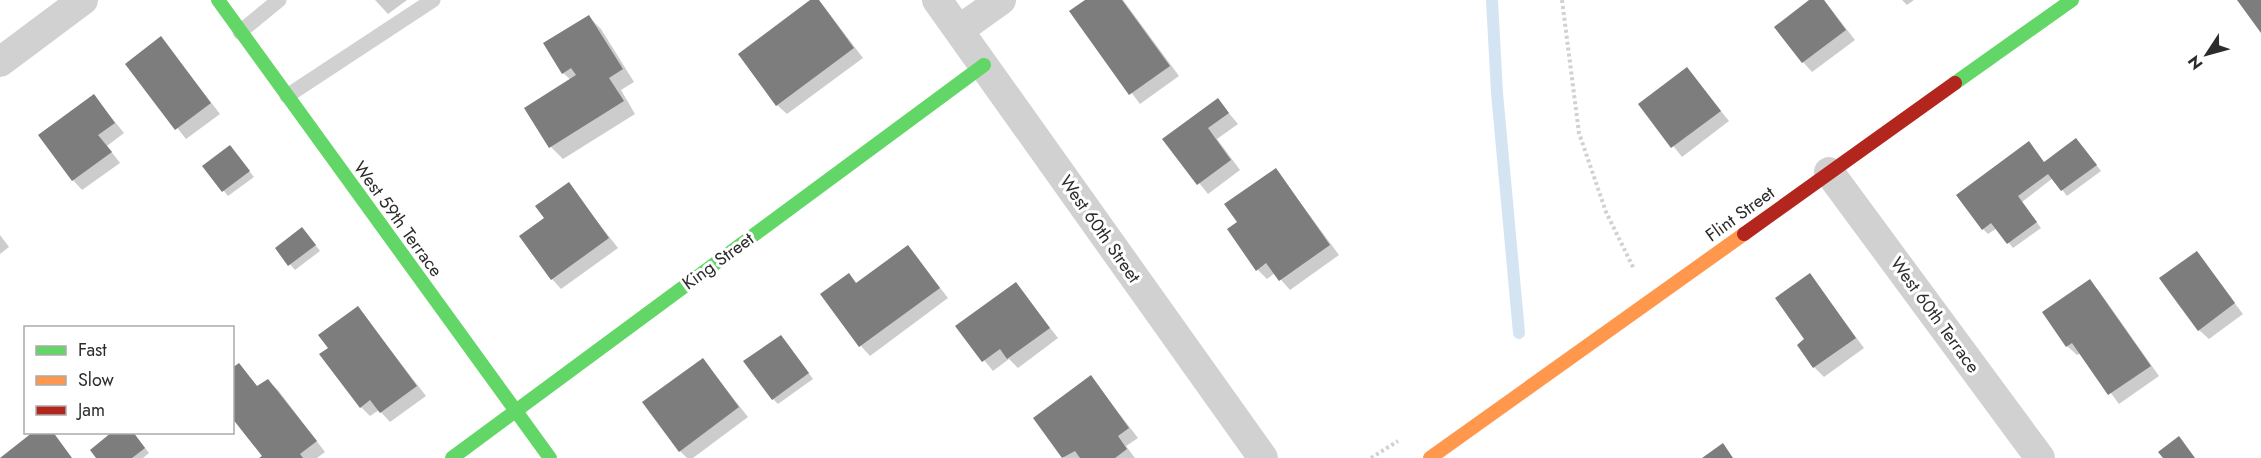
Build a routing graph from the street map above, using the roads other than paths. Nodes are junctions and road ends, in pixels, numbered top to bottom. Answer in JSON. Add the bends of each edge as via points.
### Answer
{"nodes":[{"id":1,"x":83,"y":0,"type":"edge"},
{"id":2,"x":218,"y":0,"type":"edge"},
{"id":3,"x":279,"y":0,"type":"edge"},
{"id":4,"x":433,"y":0,"type":"edge"},
{"id":5,"x":937,"y":0,"type":"edge"},
{"id":6,"x":1001,"y":0,"type":"edge"},
{"id":7,"x":2072,"y":0,"type":"edge"},
{"id":8,"x":959,"y":30,"type":"junction"},
{"id":9,"x":240,"y":32,"type":"junction"},
{"id":10,"x":0,"y":62,"type":"edge"},
{"id":11,"x":984,"y":65,"type":"junction"},
{"id":12,"x":287,"y":96,"type":"junction"},
{"id":13,"x":1829,"y":172,"type":"junction"},
{"id":14,"x":515,"y":411,"type":"junction"},
{"id":15,"x":452,"y":458,"type":"edge"},
{"id":16,"x":550,"y":458,"type":"edge"},
{"id":17,"x":1263,"y":458,"type":"edge"},
{"id":18,"x":1430,"y":458,"type":"edge"},
{"id":19,"x":2040,"y":458,"type":"edge"}],
"edges":[{"from":1,"to":10,"type":"street"},
{"from":2,"to":9,"type":"street","name":"West 59th Terrace"},
{"from":3,"to":9,"type":"lane"},
{"from":4,"to":12,"type":"lane"},
{"from":5,"to":8,"type":"street","name":"West 60th Street"},
{"from":6,"to":8,"type":"street"},
{"from":7,"to":13,"type":"street","name":"Flint Street"},
{"from":8,"to":11,"type":"street","name":"West 60th Street"},
{"from":9,"to":12,"type":"street","name":"West 59th Terrace"},
{"from":11,"to":14,"type":"street","name":"King Street"},
{"from":11,"to":17,"type":"street","name":"West 60th Street"},
{"from":12,"to":14,"type":"street","name":"West 59th Terrace"},
{"from":13,"to":18,"type":"street","name":"Flint Street"},
{"from":13,"to":19,"type":"street","name":"West 60th Terrace"},
{"from":14,"to":15,"type":"street","name":"King Street"},
{"from":14,"to":16,"type":"street","name":"West 59th Terrace"}]}
